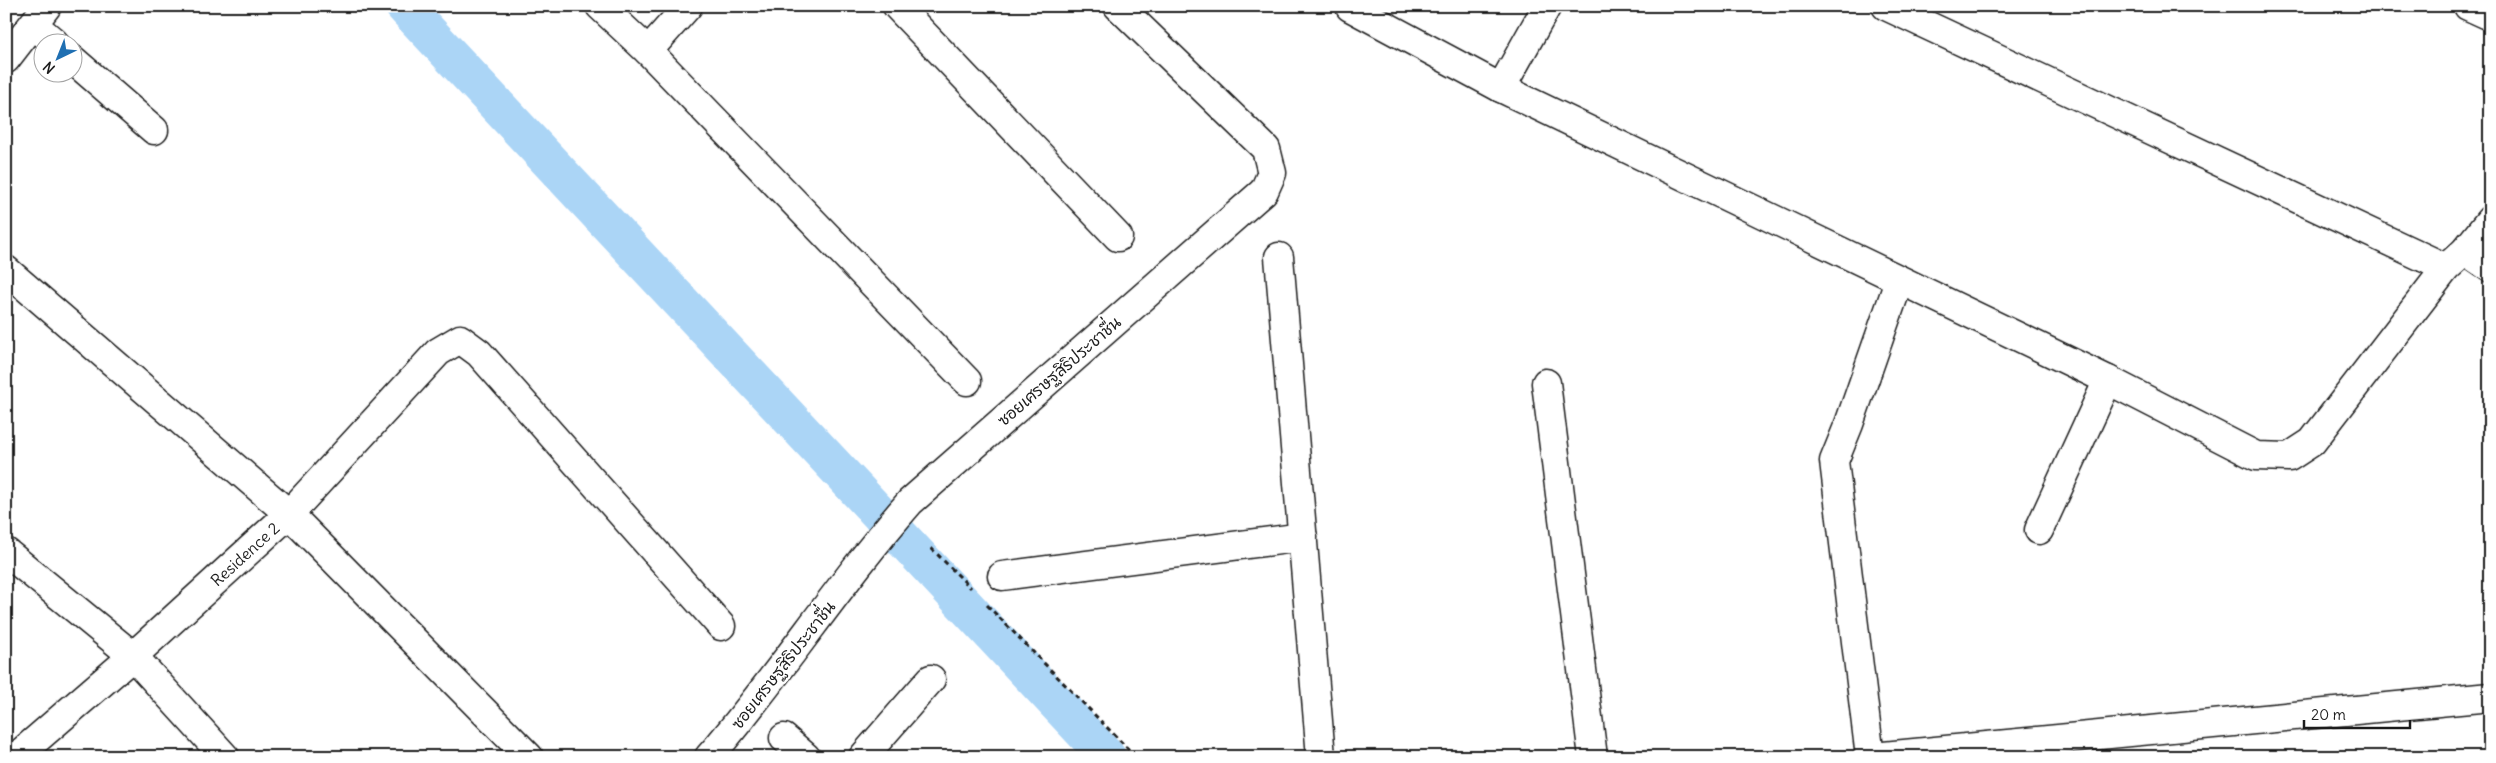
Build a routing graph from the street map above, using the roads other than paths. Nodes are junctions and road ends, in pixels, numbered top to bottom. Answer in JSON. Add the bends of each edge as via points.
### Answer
{"nodes":[{"id":1,"x":600,"y":6,"type":"edge"},
{"id":2,"x":688,"y":6,"type":"edge"},
{"id":3,"x":897,"y":6,"type":"edge"},
{"id":4,"x":1118,"y":6,"type":"edge"},
{"id":5,"x":1547,"y":6,"type":"edge"},
{"id":6,"x":1886,"y":6,"type":"edge"},
{"id":7,"x":2468,"y":6,"type":"edge"},
{"id":8,"x":1350,"y":7,"type":"edge"},
{"id":9,"x":41,"y":15,"type":"edge"},
{"id":10,"x":2490,"y":16,"type":"edge"},
{"id":11,"x":49,"y":32,"type":"edge"},
{"id":12,"x":648,"y":51,"type":"junction"},
{"id":13,"x":6,"y":59,"type":"edge"},
{"id":14,"x":82,"y":68,"type":"edge"},
{"id":15,"x":1501,"y":88,"type":"junction"},
{"id":16,"x":154,"y":130,"type":"dead end"},
{"id":17,"x":2490,"y":220,"type":"edge"},
{"id":18,"x":1118,"y":237,"type":"dead end"},
{"id":19,"x":1279,"y":257,"type":"dead end"},
{"id":20,"x":2456,"y":260,"type":"junction"},
{"id":21,"x":2490,"y":268,"type":"edge"},
{"id":22,"x":6,"y":270,"type":"edge"},
{"id":23,"x":1899,"y":281,"type":"junction"},
{"id":24,"x":2108,"y":380,"type":"junction"},
{"id":25,"x":967,"y":381,"type":"dead end"},
{"id":26,"x":1546,"y":383,"type":"dead end"},
{"id":27,"x":289,"y":514,"type":"junction"},
{"id":28,"x":2038,"y":530,"type":"dead end"},
{"id":29,"x":1303,"y":537,"type":"junction"},
{"id":30,"x":6,"y":552,"type":"edge"},
{"id":31,"x":1002,"y":576,"type":"dead end"},
{"id":32,"x":721,"y":626,"type":"dead end"},
{"id":33,"x":133,"y":656,"type":"junction"},
{"id":34,"x":931,"y":679,"type":"dead end"},
{"id":35,"x":2490,"y":697,"type":"edge"},
{"id":36,"x":784,"y":738,"type":"dead end"},
{"id":37,"x":16,"y":757,"type":"edge"},
{"id":38,"x":225,"y":757,"type":"edge"},
{"id":39,"x":529,"y":757,"type":"edge"},
{"id":40,"x":710,"y":757,"type":"edge"},
{"id":41,"x":806,"y":757,"type":"edge"},
{"id":42,"x":863,"y":757,"type":"edge"},
{"id":43,"x":1321,"y":757,"type":"edge"},
{"id":44,"x":1593,"y":757,"type":"edge"},
{"id":45,"x":1871,"y":757,"type":"edge"}],
"edges":[{"from":1,"to":12,"type":"street"},
{"from":2,"to":12,"type":"street"},
{"from":3,"to":18,"type":"street"},
{"from":4,"to":40,"type":"street","name":"ซอยเศรษฐสิริประชาชื่น","via":[[1266,149],[1272,173],[1264,191],[910,502]]},
{"from":5,"to":15,"type":"street"},
{"from":6,"to":20,"type":"street"},
{"from":7,"to":10,"type":"street"},
{"from":8,"to":15,"type":"street"},
{"from":9,"to":11,"type":"street"},
{"from":9,"to":13,"type":"street"},
{"from":12,"to":25,"type":"street"},
{"from":14,"to":16,"type":"street"},
{"from":15,"to":23,"type":"street"},
{"from":17,"to":20,"type":"street"},
{"from":19,"to":29,"type":"street"},
{"from":20,"to":21,"type":"street"},
{"from":20,"to":24,"type":"street","via":[[2312,442],[2289,457],[2256,456]]},
{"from":22,"to":27,"type":"street"},
{"from":23,"to":24,"type":"street"},
{"from":23,"to":45,"type":"street","via":[[1834,461]]},
{"from":24,"to":28,"type":"street"},
{"from":26,"to":44,"type":"street"},
{"from":27,"to":32,"type":"street","name":"Residence 2","via":[[438,352],[460,339],[479,353]]},
{"from":27,"to":33,"type":"street","name":"Residence 2"},
{"from":27,"to":39,"type":"street"},
{"from":29,"to":31,"type":"street"},
{"from":29,"to":43,"type":"street"},
{"from":30,"to":33,"type":"street"},
{"from":33,"to":37,"type":"street","name":"Residence 2"},
{"from":33,"to":38,"type":"street"},
{"from":34,"to":42,"type":"street"},
{"from":35,"to":45,"type":"street"},
{"from":36,"to":41,"type":"street"}]}
